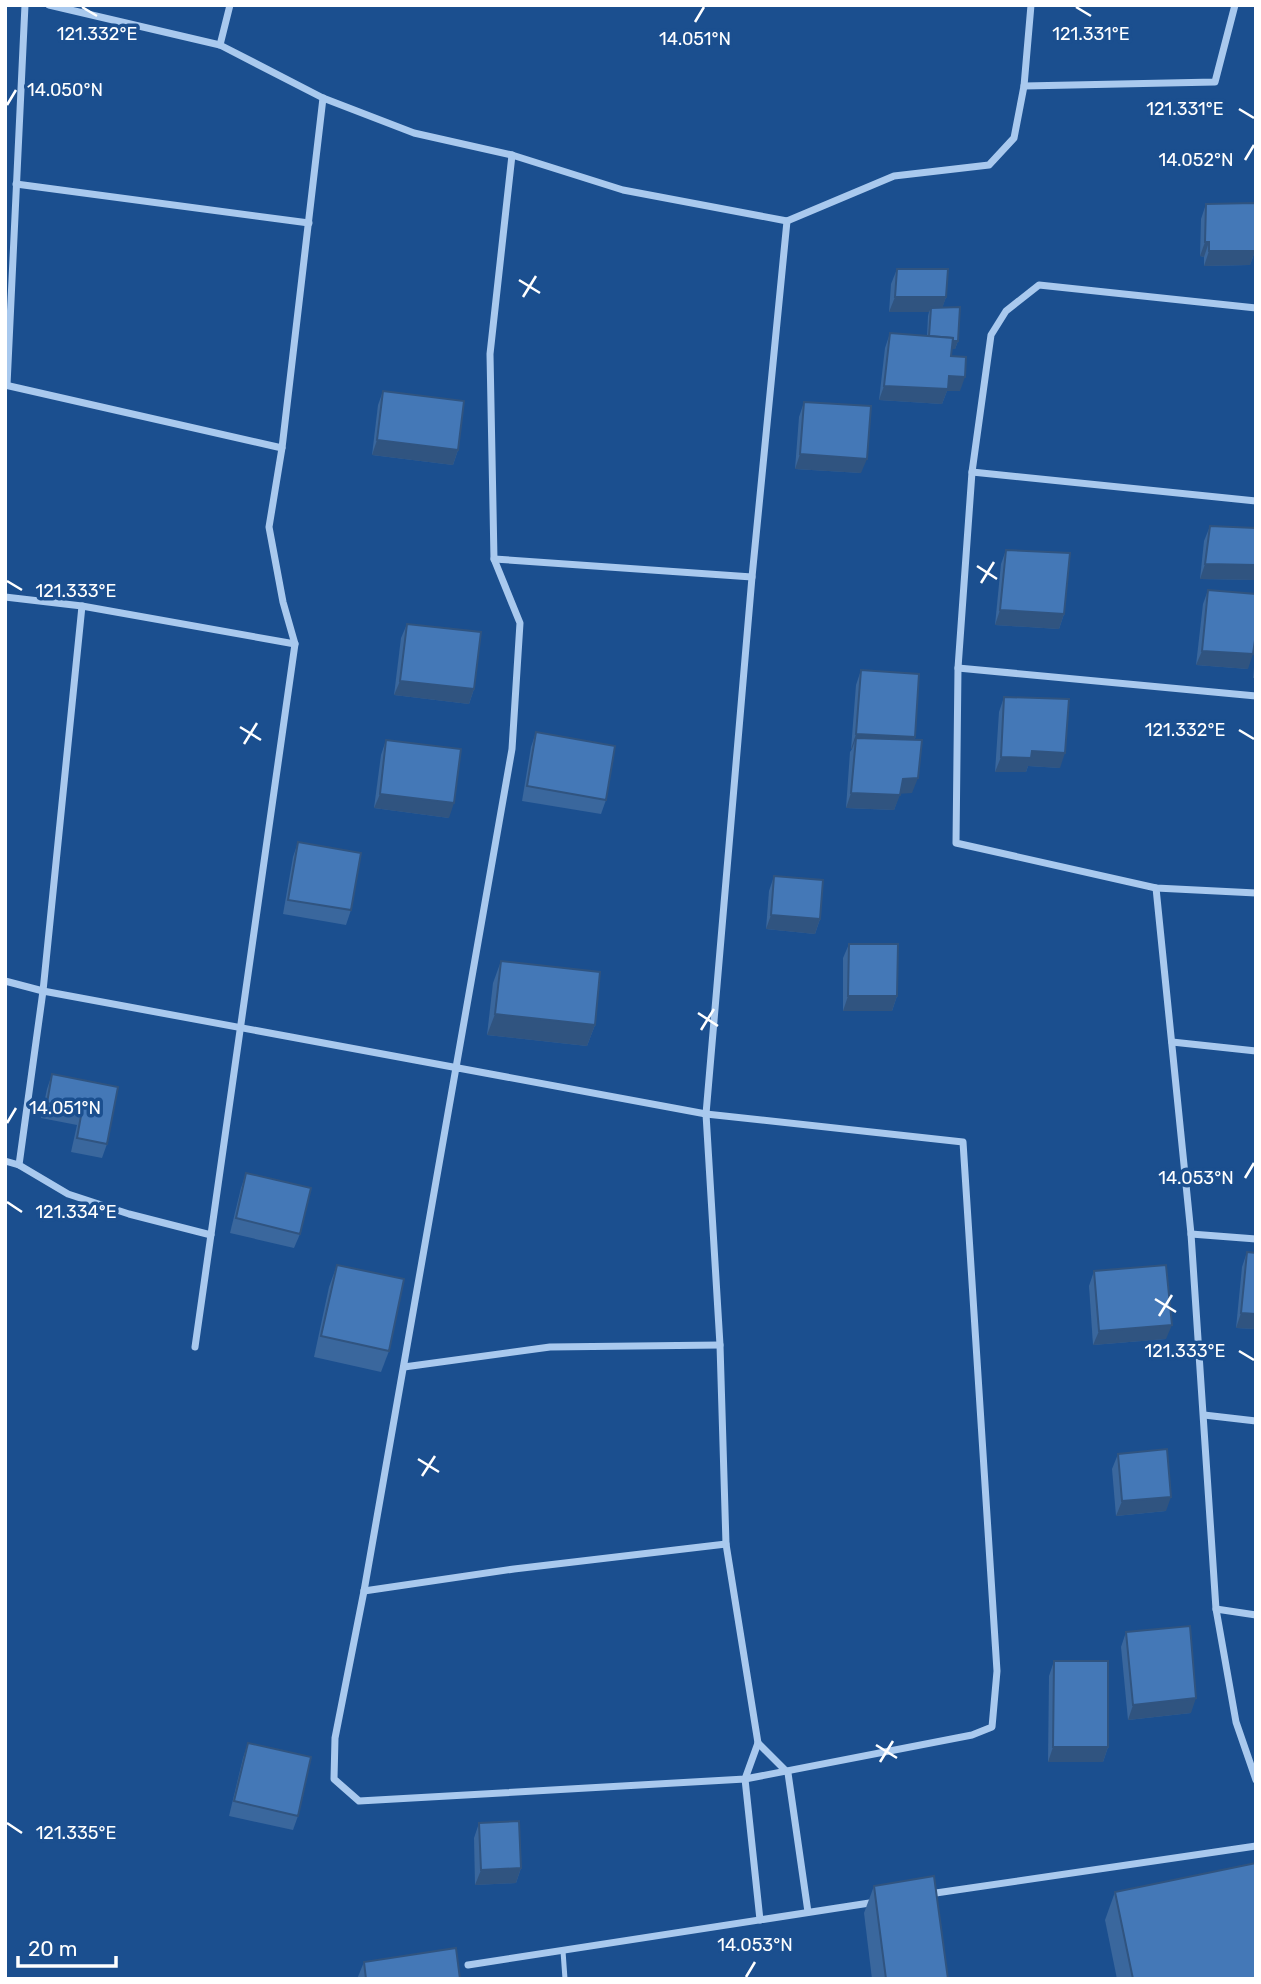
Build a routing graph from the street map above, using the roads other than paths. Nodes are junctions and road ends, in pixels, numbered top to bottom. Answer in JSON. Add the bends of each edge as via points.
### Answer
{"nodes":[{"id":1,"x":25,"y":5,"type":"edge"},
{"id":2,"x":49,"y":5,"type":"edge"},
{"id":3,"x":230,"y":5,"type":"edge"},
{"id":4,"x":1031,"y":5,"type":"edge"},
{"id":5,"x":1235,"y":5,"type":"edge"},
{"id":6,"x":220,"y":45,"type":"junction"},
{"id":7,"x":1024,"y":86,"type":"junction"},
{"id":8,"x":323,"y":97,"type":"junction"},
{"id":9,"x":512,"y":155,"type":"junction"},
{"id":10,"x":16,"y":184,"type":"junction"},
{"id":11,"x":788,"y":221,"type":"junction"},
{"id":12,"x":309,"y":223,"type":"junction"},
{"id":13,"x":1256,"y":308,"type":"edge"},
{"id":14,"x":6,"y":385,"type":"edge"},
{"id":15,"x":282,"y":448,"type":"junction"},
{"id":16,"x":972,"y":472,"type":"junction"},
{"id":17,"x":1256,"y":501,"type":"edge"},
{"id":18,"x":494,"y":559,"type":"junction"},
{"id":19,"x":752,"y":578,"type":"junction"},
{"id":20,"x":5,"y":597,"type":"edge"},
{"id":21,"x":82,"y":606,"type":"junction"},
{"id":22,"x":295,"y":644,"type":"junction"},
{"id":23,"x":958,"y":668,"type":"junction"},
{"id":24,"x":1256,"y":696,"type":"edge"},
{"id":25,"x":1156,"y":888,"type":"junction"},
{"id":26,"x":1256,"y":893,"type":"edge"},
{"id":27,"x":5,"y":981,"type":"edge"},
{"id":28,"x":43,"y":991,"type":"junction"},
{"id":29,"x":240,"y":1026,"type":"junction"},
{"id":30,"x":1172,"y":1042,"type":"junction"},
{"id":31,"x":1256,"y":1051,"type":"edge"},
{"id":32,"x":458,"y":1066,"type":"junction"},
{"id":33,"x":706,"y":1114,"type":"junction"},
{"id":34,"x":5,"y":1161,"type":"edge"},
{"id":35,"x":19,"y":1165,"type":"junction"},
{"id":36,"x":1191,"y":1234,"type":"junction"},
{"id":37,"x":211,"y":1235,"type":"junction"},
{"id":38,"x":1256,"y":1239,"type":"edge"},
{"id":39,"x":720,"y":1345,"type":"junction"},
{"id":40,"x":195,"y":1347,"type":"dead end"},
{"id":41,"x":404,"y":1367,"type":"junction"},
{"id":42,"x":1204,"y":1415,"type":"junction"},
{"id":43,"x":1256,"y":1420,"type":"edge"},
{"id":44,"x":726,"y":1544,"type":"junction"},
{"id":45,"x":364,"y":1591,"type":"junction"},
{"id":46,"x":1216,"y":1609,"type":"junction"},
{"id":47,"x":1256,"y":1615,"type":"edge"},
{"id":48,"x":758,"y":1743,"type":"junction"},
{"id":49,"x":788,"y":1773,"type":"junction"},
{"id":50,"x":745,"y":1779,"type":"junction"},
{"id":51,"x":1256,"y":1780,"type":"edge"},
{"id":52,"x":1256,"y":1846,"type":"edge"},
{"id":53,"x":916,"y":1896,"type":"edge"},
{"id":54,"x":889,"y":1900,"type":"edge"},
{"id":55,"x":808,"y":1912,"type":"junction"},
{"id":56,"x":760,"y":1920,"type":"junction"},
{"id":57,"x":563,"y":1951,"type":"junction"},
{"id":58,"x":468,"y":1965,"type":"dead end"},
{"id":59,"x":565,"y":1979,"type":"edge"}],
"edges":[{"from":1,"to":10,"type":"street"},
{"from":2,"to":6,"type":"street"},
{"from":3,"to":6,"type":"street"},
{"from":4,"to":7,"type":"street"},
{"from":5,"to":7,"type":"street","via":[[1216,82]]},
{"from":6,"to":8,"type":"street"},
{"from":7,"to":11,"type":"street","via":[[1014,138],[989,165],[894,176]]},
{"from":8,"to":9,"type":"street","via":[[414,133]]},
{"from":8,"to":12,"type":"street"},
{"from":9,"to":11,"type":"street","via":[[623,190]]},
{"from":9,"to":18,"type":"street","via":[[490,354]]},
{"from":10,"to":12,"type":"street"},
{"from":10,"to":14,"type":"street"},
{"from":11,"to":19,"type":"street"},
{"from":12,"to":15,"type":"street"},
{"from":13,"to":16,"type":"street","via":[[1039,285],[1006,311],[991,335]]},
{"from":14,"to":15,"type":"street"},
{"from":15,"to":22,"type":"street","via":[[269,527]]},
{"from":16,"to":17,"type":"street"},
{"from":16,"to":23,"type":"street"},
{"from":18,"to":19,"type":"street"},
{"from":18,"to":32,"type":"street","via":[[520,623],[512,749]]},
{"from":19,"to":33,"type":"street"},
{"from":20,"to":21,"type":"street"},
{"from":21,"to":22,"type":"street"},
{"from":21,"to":28,"type":"street"},
{"from":22,"to":29,"type":"street"},
{"from":23,"to":24,"type":"street"},
{"from":23,"to":25,"type":"street","via":[[956,843]]},
{"from":25,"to":26,"type":"street"},
{"from":25,"to":30,"type":"street"},
{"from":27,"to":28,"type":"street"},
{"from":28,"to":29,"type":"street"},
{"from":28,"to":35,"type":"street"},
{"from":29,"to":32,"type":"street"},
{"from":29,"to":37,"type":"street"},
{"from":30,"to":31,"type":"street"},
{"from":30,"to":36,"type":"street"},
{"from":32,"to":33,"type":"street"},
{"from":32,"to":41,"type":"street"},
{"from":33,"to":39,"type":"street"},
{"from":33,"to":49,"type":"street","via":[[963,1142],[997,1671],[992,1727]]},
{"from":34,"to":35,"type":"street"},
{"from":35,"to":37,"type":"street","via":[[68,1194]]},
{"from":36,"to":38,"type":"street"},
{"from":36,"to":42,"type":"street"},
{"from":37,"to":40,"type":"street"},
{"from":39,"to":41,"type":"street","via":[[550,1347]]},
{"from":39,"to":44,"type":"street"},
{"from":41,"to":45,"type":"street"},
{"from":42,"to":43,"type":"street"},
{"from":42,"to":46,"type":"street"},
{"from":44,"to":45,"type":"street"},
{"from":44,"to":48,"type":"street"},
{"from":45,"to":50,"type":"street","via":[[335,1738],[334,1779],[359,1801]]},
{"from":46,"to":47,"type":"street"},
{"from":46,"to":51,"type":"street","via":[[1236,1722]]},
{"from":48,"to":49,"type":"street"},
{"from":48,"to":50,"type":"street"},
{"from":49,"to":50,"type":"street"},
{"from":49,"to":55,"type":"street"},
{"from":50,"to":56,"type":"street"},
{"from":52,"to":53,"type":"street"},
{"from":54,"to":55,"type":"street"},
{"from":55,"to":56,"type":"street"},
{"from":56,"to":57,"type":"street"},
{"from":57,"to":58,"type":"street"},
{"from":57,"to":59,"type":"lane"}]}
